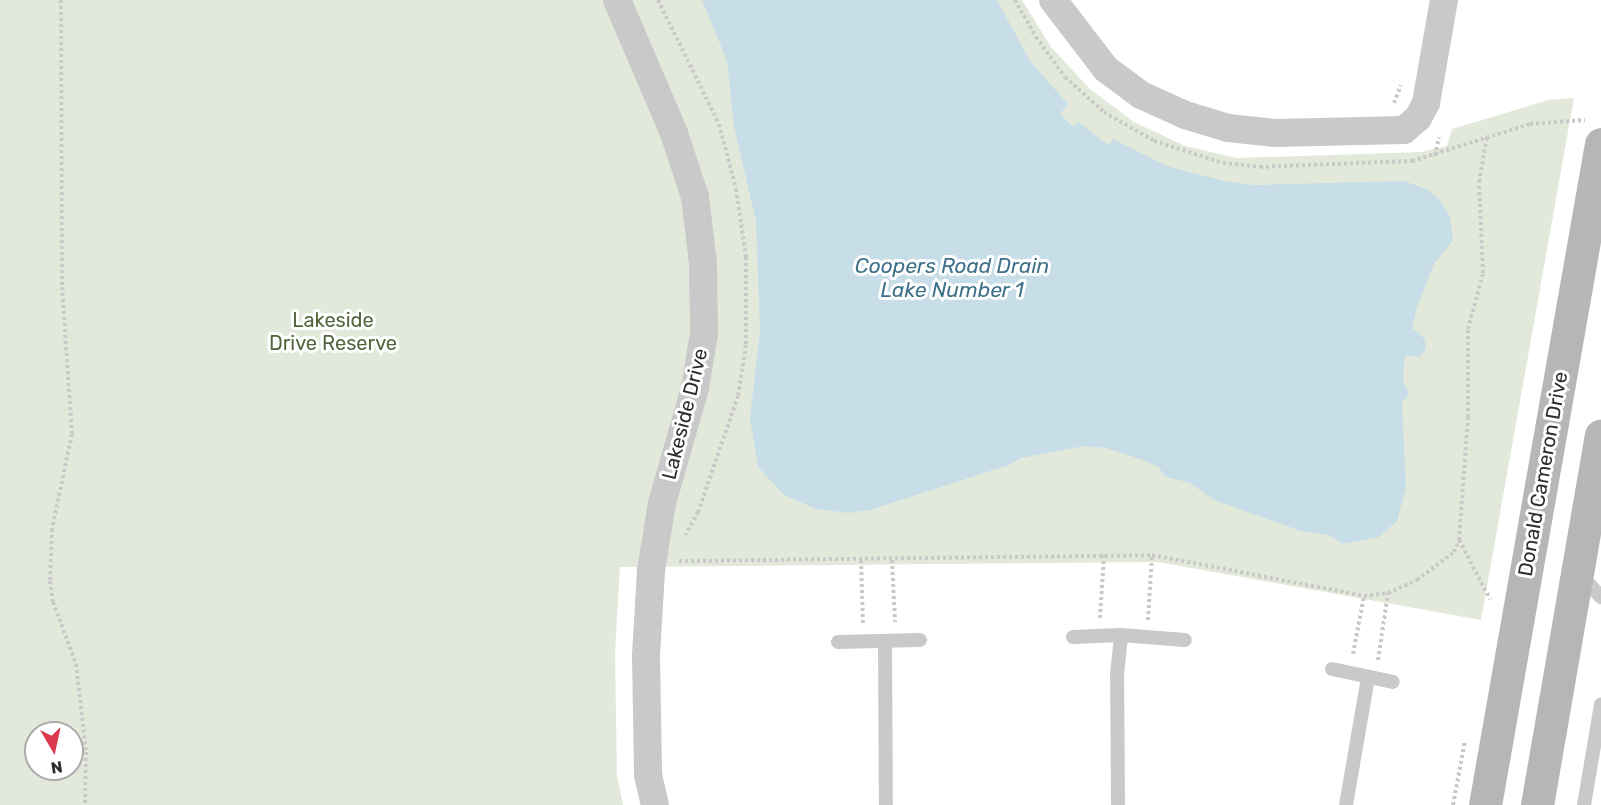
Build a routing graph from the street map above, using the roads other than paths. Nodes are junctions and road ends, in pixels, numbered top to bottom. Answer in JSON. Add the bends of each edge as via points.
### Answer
{"nodes":[{"id":1,"x":617,"y":0,"type":"edge"},
{"id":2,"x":1053,"y":0,"type":"edge"},
{"id":3,"x":1444,"y":0,"type":"edge"},
{"id":4,"x":1601,"y":145,"type":"edge"},
{"id":5,"x":1601,"y":435,"type":"edge"},
{"id":6,"x":1577,"y":571,"type":"junction"},
{"id":7,"x":1601,"y":597,"type":"edge"},
{"id":8,"x":1121,"y":635,"type":"junction"},
{"id":9,"x":1072,"y":637,"type":"dead end"},
{"id":10,"x":920,"y":640,"type":"dead end"},
{"id":11,"x":1185,"y":640,"type":"dead end"},
{"id":12,"x":890,"y":641,"type":"junction"},
{"id":13,"x":838,"y":642,"type":"dead end"},
{"id":14,"x":1332,"y":669,"type":"dead end"},
{"id":15,"x":1372,"y":678,"type":"junction"},
{"id":16,"x":1393,"y":682,"type":"dead end"},
{"id":17,"x":1601,"y":704,"type":"edge"},
{"id":18,"x":655,"y":805,"type":"edge"},
{"id":19,"x":886,"y":805,"type":"edge"},
{"id":20,"x":1118,"y":805,"type":"edge"},
{"id":21,"x":1346,"y":805,"type":"edge"},
{"id":22,"x":1485,"y":805,"type":"edge"},
{"id":23,"x":1537,"y":805,"type":"edge"},
{"id":24,"x":1584,"y":805,"type":"edge"}],
"edges":[{"from":1,"to":18,"type":"street","name":"Lakeside Drive","via":[[674,133],[695,197],[703,263],[704,333],[695,388],[662,503],[651,571],[646,668],[648,775]]},
{"from":2,"to":3,"type":"street","via":[[1106,69],[1141,95],[1185,115],[1228,128],[1275,133],[1404,130],[1418,118],[1426,103]]},
{"from":4,"to":22,"type":"street","name":"Donald Cameron Drive"},
{"from":5,"to":6,"type":"street"},
{"from":6,"to":7,"type":"lane"},
{"from":6,"to":23,"type":"street"},
{"from":8,"to":9,"type":"lane"},
{"from":8,"to":11,"type":"lane","via":[[1147,634]]},
{"from":8,"to":20,"type":"lane","via":[[1117,676]]},
{"from":10,"to":12,"type":"lane"},
{"from":12,"to":13,"type":"lane"},
{"from":12,"to":19,"type":"lane"},
{"from":14,"to":15,"type":"lane"},
{"from":15,"to":16,"type":"lane"},
{"from":15,"to":21,"type":"lane"},
{"from":17,"to":24,"type":"lane"}]}
